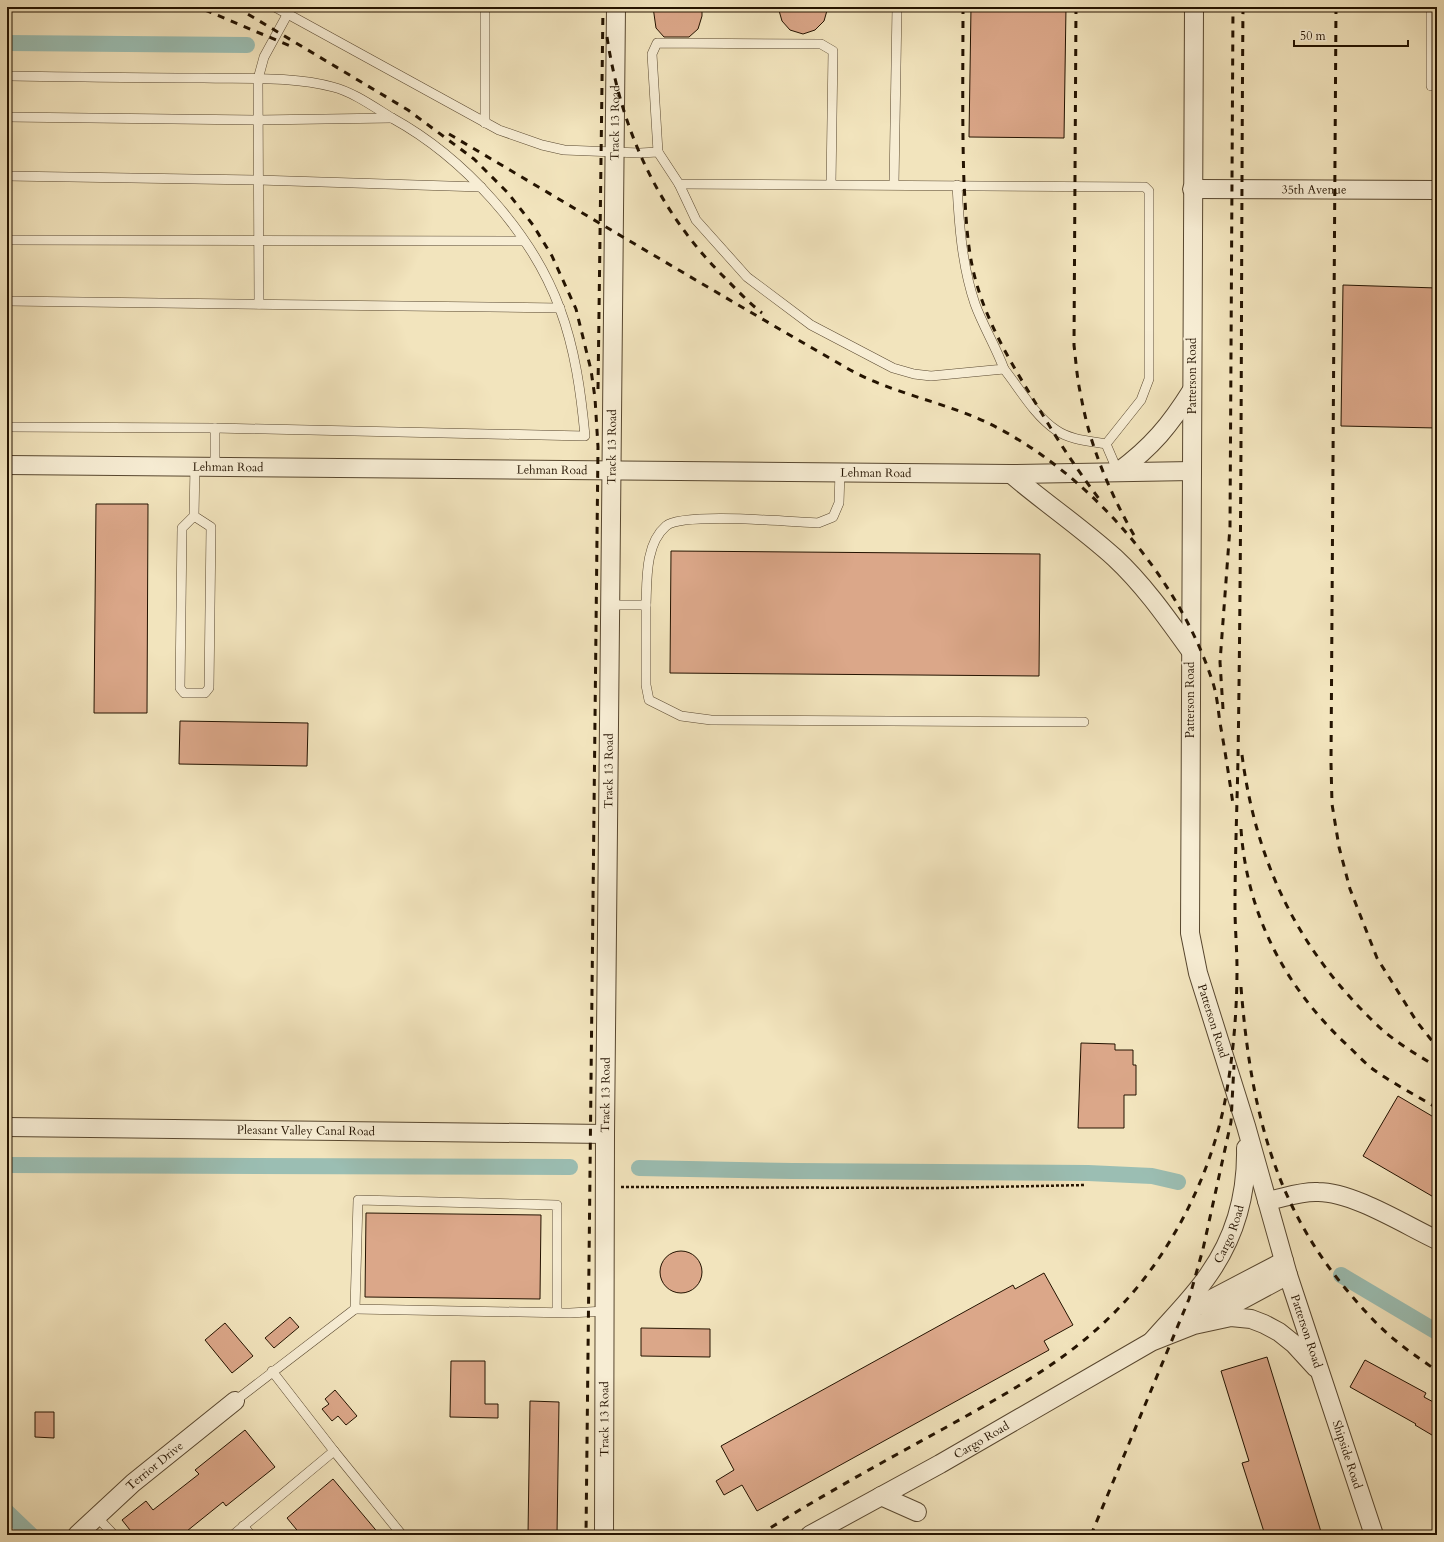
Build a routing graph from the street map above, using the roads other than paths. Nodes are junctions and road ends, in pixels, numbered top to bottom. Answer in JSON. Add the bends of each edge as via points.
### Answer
{"nodes":[{"id":1,"x":275,"y":7,"type":"edge"},
{"id":2,"x":486,"y":7,"type":"edge"},
{"id":3,"x":616,"y":7,"type":"edge"},
{"id":4,"x":897,"y":7,"type":"edge"},
{"id":5,"x":1194,"y":7,"type":"edge"},
{"id":6,"x":1431,"y":7,"type":"edge"},
{"id":7,"x":287,"y":14,"type":"junction"},
{"id":8,"x":7,"y":76,"type":"edge"},
{"id":9,"x":258,"y":79,"type":"junction"},
{"id":10,"x":1431,"y":86,"type":"dead end"},
{"id":11,"x":7,"y":117,"type":"edge"},
{"id":12,"x":392,"y":118,"type":"junction"},
{"id":13,"x":258,"y":120,"type":"junction"},
{"id":14,"x":485,"y":123,"type":"junction"},
{"id":15,"x":614,"y":152,"type":"junction"},
{"id":16,"x":658,"y":152,"type":"junction"},
{"id":17,"x":7,"y":176,"type":"edge"},
{"id":18,"x":258,"y":180,"type":"junction"},
{"id":19,"x":679,"y":184,"type":"junction"},
{"id":20,"x":831,"y":184,"type":"junction"},
{"id":21,"x":894,"y":184,"type":"junction"},
{"id":22,"x":958,"y":185,"type":"junction"},
{"id":23,"x":481,"y":187,"type":"junction"},
{"id":24,"x":1192,"y":189,"type":"junction"},
{"id":25,"x":1437,"y":190,"type":"edge"},
{"id":26,"x":259,"y":239,"type":"junction"},
{"id":27,"x":7,"y":240,"type":"edge"},
{"id":28,"x":523,"y":241,"type":"junction"},
{"id":29,"x":7,"y":301,"type":"edge"},
{"id":30,"x":259,"y":304,"type":"junction"},
{"id":31,"x":560,"y":308,"type":"junction"},
{"id":32,"x":1004,"y":369,"type":"junction"},
{"id":33,"x":1192,"y":390,"type":"junction"},
{"id":34,"x":7,"y":427,"type":"edge"},
{"id":35,"x":216,"y":428,"type":"junction"},
{"id":36,"x":1106,"y":444,"type":"junction"},
{"id":37,"x":7,"y":465,"type":"edge"},
{"id":38,"x":195,"y":466,"type":"junction"},
{"id":39,"x":216,"y":466,"type":"junction"},
{"id":40,"x":612,"y":470,"type":"junction"},
{"id":41,"x":1192,"y":471,"type":"junction"},
{"id":42,"x":840,"y":472,"type":"junction"},
{"id":43,"x":1118,"y":472,"type":"junction"},
{"id":44,"x":1011,"y":474,"type":"junction"},
{"id":45,"x":194,"y":516,"type":"junction"},
{"id":46,"x":610,"y":605,"type":"junction"},
{"id":47,"x":646,"y":605,"type":"junction"},
{"id":48,"x":1190,"y":650,"type":"junction"},
{"id":49,"x":1084,"y":722,"type":"dead end"},
{"id":50,"x":1246,"y":1126,"type":"junction"},
{"id":51,"x":7,"y":1127,"type":"edge"},
{"id":52,"x":605,"y":1134,"type":"junction"},
{"id":53,"x":1267,"y":1201,"type":"junction"},
{"id":54,"x":1437,"y":1240,"type":"edge"},
{"id":55,"x":1286,"y":1268,"type":"junction"},
{"id":56,"x":355,"y":1309,"type":"junction"},
{"id":57,"x":605,"y":1311,"type":"junction"},
{"id":58,"x":557,"y":1312,"type":"junction"},
{"id":59,"x":1170,"y":1321,"type":"junction"},
{"id":60,"x":1194,"y":1325,"type":"junction"},
{"id":61,"x":1151,"y":1342,"type":"junction"},
{"id":62,"x":272,"y":1371,"type":"junction"},
{"id":63,"x":1321,"y":1373,"type":"junction"},
{"id":64,"x":1069,"y":1390,"type":"junction"},
{"id":65,"x":236,"y":1401,"type":"joint"},
{"id":66,"x":1060,"y":1412,"type":"dead end"},
{"id":67,"x":334,"y":1452,"type":"junction"},
{"id":68,"x":881,"y":1496,"type":"junction"},
{"id":69,"x":917,"y":1512,"type":"dead end"},
{"id":70,"x":97,"y":1517,"type":"junction"},
{"id":71,"x":243,"y":1526,"type":"junction"},
{"id":72,"x":79,"y":1533,"type":"edge"},
{"id":73,"x":114,"y":1535,"type":"edge"},
{"id":74,"x":233,"y":1535,"type":"edge"},
{"id":75,"x":251,"y":1535,"type":"edge"},
{"id":76,"x":402,"y":1535,"type":"edge"},
{"id":77,"x":604,"y":1535,"type":"edge"},
{"id":78,"x":810,"y":1535,"type":"edge"},
{"id":79,"x":1374,"y":1535,"type":"edge"}],
"edges":[{"from":1,"to":7,"type":"lane"},
{"from":2,"to":14,"type":"lane"},
{"from":3,"to":15,"type":"street","name":"Track 13 Road"},
{"from":4,"to":21,"type":"lane"},
{"from":5,"to":24,"type":"street","name":"Patterson Road"},
{"from":6,"to":10,"type":"lane"},
{"from":7,"to":9,"type":"lane","via":[[264,57]]},
{"from":7,"to":14,"type":"lane"},
{"from":8,"to":9,"type":"lane"},
{"from":9,"to":12,"type":"lane","via":[[334,87]]},
{"from":9,"to":13,"type":"lane"},
{"from":11,"to":13,"type":"lane"},
{"from":12,"to":13,"type":"lane"},
{"from":12,"to":23,"type":"lane","via":[[406,125],[450,157]]},
{"from":13,"to":18,"type":"lane"},
{"from":14,"to":15,"type":"lane","via":[[542,146],[564,150]]},
{"from":15,"to":16,"type":"lane"},
{"from":15,"to":40,"type":"street","name":"Track 13 Road"},
{"from":16,"to":19,"type":"lane"},
{"from":16,"to":20,"type":"lane","via":[[652,54],[657,43],[822,44],[833,51]]},
{"from":17,"to":18,"type":"lane"},
{"from":18,"to":23,"type":"lane"},
{"from":18,"to":26,"type":"lane"},
{"from":19,"to":20,"type":"lane"},
{"from":19,"to":32,"type":"lane","via":[[696,220],[747,277],[811,325],[893,368],[914,374],[931,376]]},
{"from":20,"to":21,"type":"lane"},
{"from":21,"to":22,"type":"lane"},
{"from":22,"to":32,"type":"lane","via":[[960,227],[966,268],[975,304]]},
{"from":22,"to":36,"type":"lane","via":[[1145,186],[1149,191],[1149,379],[1141,400]]},
{"from":23,"to":28,"type":"lane","via":[[508,218]]},
{"from":24,"to":25,"type":"street","name":"35th Avenue"},
{"from":24,"to":33,"type":"street","name":"Patterson Road"},
{"from":26,"to":27,"type":"lane"},
{"from":26,"to":28,"type":"lane"},
{"from":26,"to":30,"type":"lane"},
{"from":28,"to":31,"type":"lane","via":[[538,263]]},
{"from":29,"to":30,"type":"lane"},
{"from":30,"to":31,"type":"lane"},
{"from":31,"to":35,"type":"lane","via":[[573,354],[585,436]]},
{"from":32,"to":36,"type":"lane","via":[[1040,416],[1056,431],[1076,439]]},
{"from":33,"to":41,"type":"street","name":"Patterson Road"},
{"from":33,"to":43,"type":"street","via":[[1170,424],[1154,442]]},
{"from":34,"to":35,"type":"lane"},
{"from":35,"to":39,"type":"lane"},
{"from":36,"to":43,"type":"lane"},
{"from":37,"to":38,"type":"street","name":"Lehman Road"},
{"from":38,"to":39,"type":"street","name":"Lehman Road"},
{"from":38,"to":45,"type":"lane"},
{"from":39,"to":40,"type":"street","name":"Lehman Road"},
{"from":40,"to":42,"type":"street","name":"Lehman Road"},
{"from":40,"to":46,"type":"street","name":"Track 13 Road"},
{"from":41,"to":43,"type":"street","name":"Lehman Road"},
{"from":41,"to":48,"type":"street","name":"Patterson Road"},
{"from":42,"to":44,"type":"street","name":"Lehman Road"},
{"from":42,"to":47,"type":"lane","via":[[839,503],[834,517],[818,523],[700,519],[666,526],[653,544],[647,573]]},
{"from":43,"to":44,"type":"street","name":"Lehman Road"},
{"from":44,"to":48,"type":"street","via":[[1081,528],[1116,559],[1160,609]]},
{"from":45,"to":45,"type":"lane","via":[[211,527],[209,688],[204,693],[184,693],[180,688],[182,528]]},
{"from":46,"to":47,"type":"lane"},
{"from":46,"to":52,"type":"street","name":"Track 13 Road"},
{"from":47,"to":49,"type":"lane","via":[[646,685],[649,700],[681,716],[711,720]]},
{"from":48,"to":50,"type":"street","name":"Patterson Road","via":[[1190,933],[1198,973]]},
{"from":50,"to":53,"type":"street","name":"Patterson Road"},
{"from":50,"to":59,"type":"street","name":"Cargo Road","via":[[1247,1166],[1242,1204],[1237,1218],[1209,1274]]},
{"from":51,"to":52,"type":"street","name":"Pleasant Valley Canal Road"},
{"from":52,"to":57,"type":"street","name":"Track 13 Road"},
{"from":53,"to":54,"type":"street","via":[[1302,1193],[1329,1192],[1346,1195]]},
{"from":53,"to":55,"type":"street","name":"Patterson Road"},
{"from":55,"to":59,"type":"street"},
{"from":55,"to":60,"type":"street"},
{"from":55,"to":63,"type":"street","name":"Patterson Road"},
{"from":56,"to":58,"type":"lane"},
{"from":56,"to":58,"type":"lane","via":[[358,1200],[557,1205]]},
{"from":56,"to":62,"type":"lane"},
{"from":57,"to":58,"type":"lane"},
{"from":57,"to":77,"type":"street","name":"Track 13 Road"},
{"from":59,"to":61,"type":"street","name":"Cargo Road"},
{"from":60,"to":61,"type":"street","name":"Cargo Road"},
{"from":60,"to":63,"type":"street","name":"Cargo Road","via":[[1231,1318],[1264,1324],[1294,1344]]},
{"from":61,"to":64,"type":"street","name":"Cargo Road"},
{"from":62,"to":65,"type":"lane"},
{"from":62,"to":67,"type":"lane"},
{"from":63,"to":79,"type":"street","name":"Shipside Road"},
{"from":64,"to":66,"type":"street"},
{"from":64,"to":68,"type":"street","name":"Cargo Road"},
{"from":65,"to":70,"type":"street","name":"Terrior Drive","via":[[133,1483]]},
{"from":67,"to":71,"type":"lane"},
{"from":67,"to":76,"type":"lane"},
{"from":68,"to":69,"type":"street"},
{"from":68,"to":78,"type":"street","name":"Cargo Road"},
{"from":70,"to":72,"type":"street","name":"Terrior Drive"},
{"from":70,"to":73,"type":"lane"},
{"from":71,"to":74,"type":"lane"},
{"from":71,"to":75,"type":"lane"}]}
